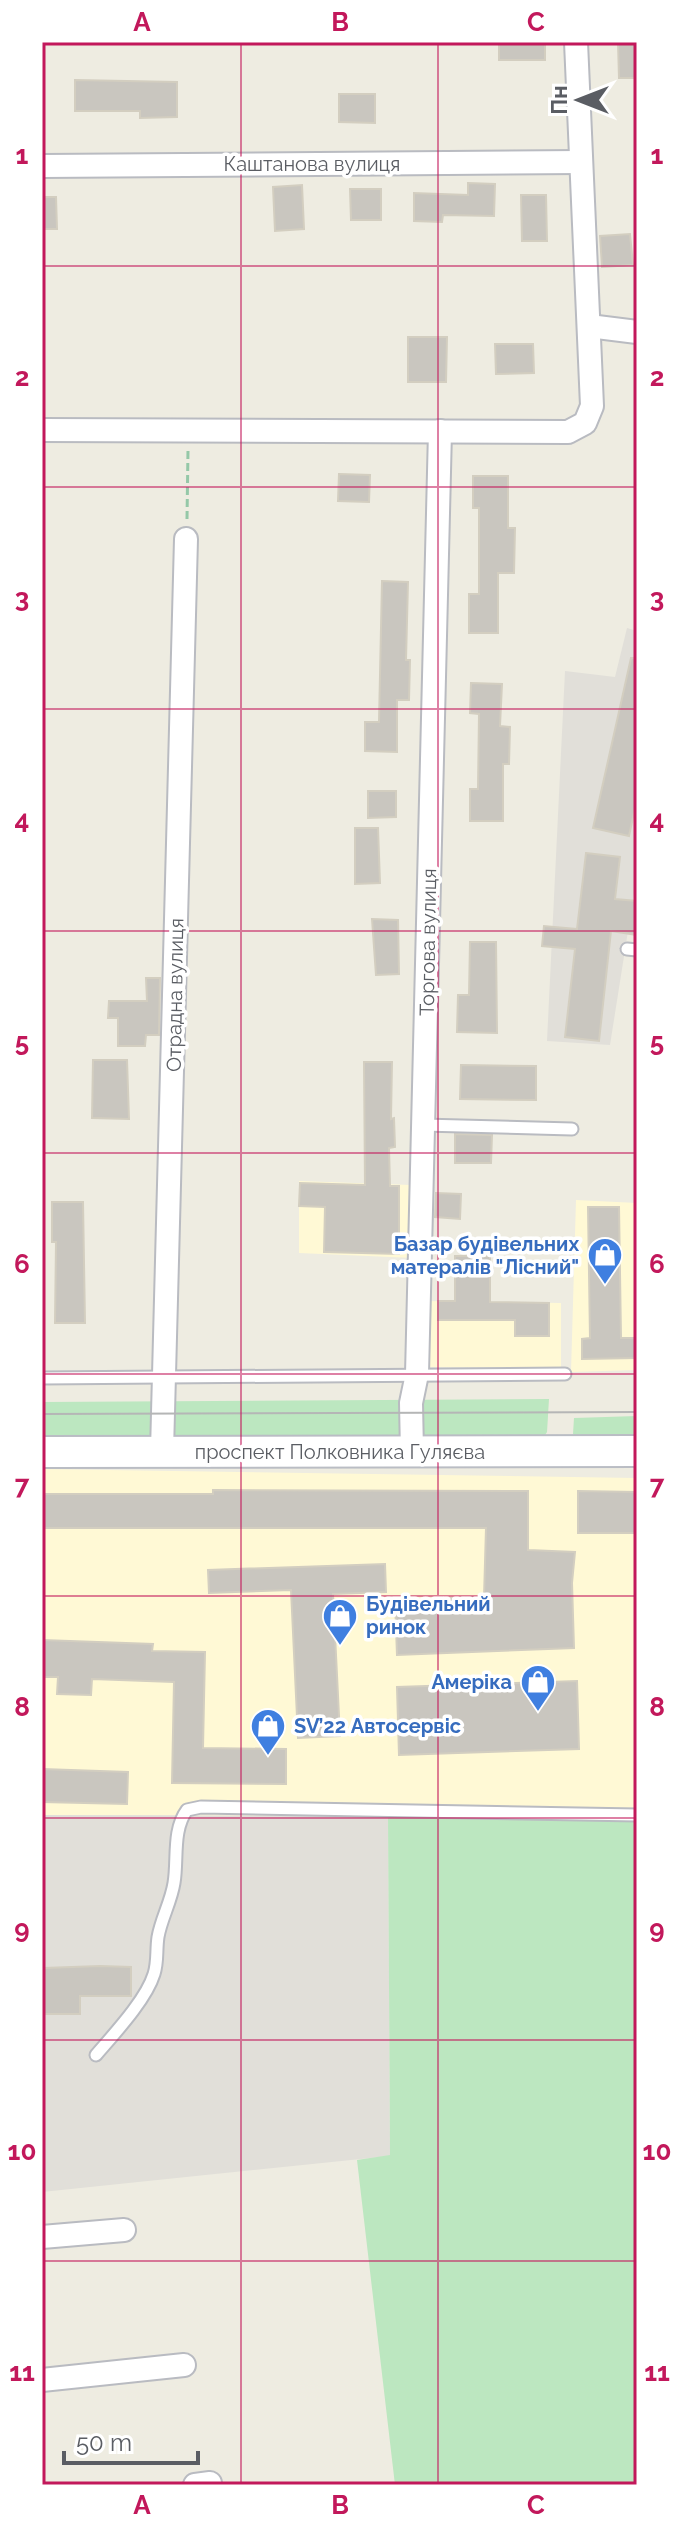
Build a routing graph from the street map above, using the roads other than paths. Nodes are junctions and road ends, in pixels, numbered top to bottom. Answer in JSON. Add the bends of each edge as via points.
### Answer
{"nodes":[{"id":1,"x":576,"y":42,"type":"edge"},
{"id":2,"x":581,"y":162,"type":"junction"},
{"id":3,"x":42,"y":166,"type":"edge"},
{"id":4,"x":589,"y":326,"type":"junction"},
{"id":5,"x":637,"y":332,"type":"edge"},
{"id":6,"x":42,"y":430,"type":"edge"},
{"id":7,"x":440,"y":431,"type":"junction"},
{"id":8,"x":186,"y":539,"type":"road end"},
{"id":9,"x":423,"y":1125,"type":"junction"},
{"id":10,"x":572,"y":1129,"type":"dead end"},
{"id":11,"x":417,"y":1374,"type":"junction"},
{"id":12,"x":565,"y":1374,"type":"dead end"},
{"id":13,"x":42,"y":1378,"type":"edge"},
{"id":14,"x":166,"y":1378,"type":"junction"},
{"id":15,"x":162,"y":1451,"type":"junction"},
{"id":16,"x":637,"y":1451,"type":"edge"},
{"id":17,"x":42,"y":1452,"type":"edge"},
{"id":18,"x":412,"y":1452,"type":"junction"},
{"id":19,"x":637,"y":1815,"type":"edge"},
{"id":20,"x":96,"y":2055,"type":"dead end"},
{"id":21,"x":124,"y":2230,"type":"dead end"},
{"id":22,"x":42,"y":2237,"type":"edge"},
{"id":23,"x":184,"y":2365,"type":"dead end"},
{"id":24,"x":42,"y":2380,"type":"edge"}],
"edges":[{"from":1,"to":2,"type":"street"},
{"from":2,"to":3,"type":"street","name":"Каштанова вулиця"},
{"from":2,"to":4,"type":"street"},
{"from":4,"to":5,"type":"street"},
{"from":4,"to":7,"type":"street","via":[[592,406],[585,423],[568,432]]},
{"from":6,"to":7,"type":"street"},
{"from":7,"to":9,"type":"street","name":"Торгова вулиця"},
{"from":8,"to":14,"type":"street","name":"Отрадна вулиця"},
{"from":9,"to":10,"type":"lane"},
{"from":9,"to":11,"type":"street","name":"Торгова вулиця"},
{"from":11,"to":12,"type":"lane"},
{"from":11,"to":14,"type":"lane"},
{"from":11,"to":18,"type":"street","name":"Торгова вулиця","via":[[411,1403]]},
{"from":13,"to":14,"type":"lane"},
{"from":14,"to":15,"type":"street","name":"Отрадна вулиця"},
{"from":15,"to":17,"type":"main road","name":"проспект Полковника Гуляєва"},
{"from":15,"to":18,"type":"main road","name":"проспект Полковника Гуляєва"},
{"from":16,"to":18,"type":"main road","name":"проспект Полковника Гуляєва"},
{"from":19,"to":20,"type":"lane","via":[[187,1810],[153,1978]]},
{"from":21,"to":22,"type":"street"},
{"from":23,"to":24,"type":"street"}]}
